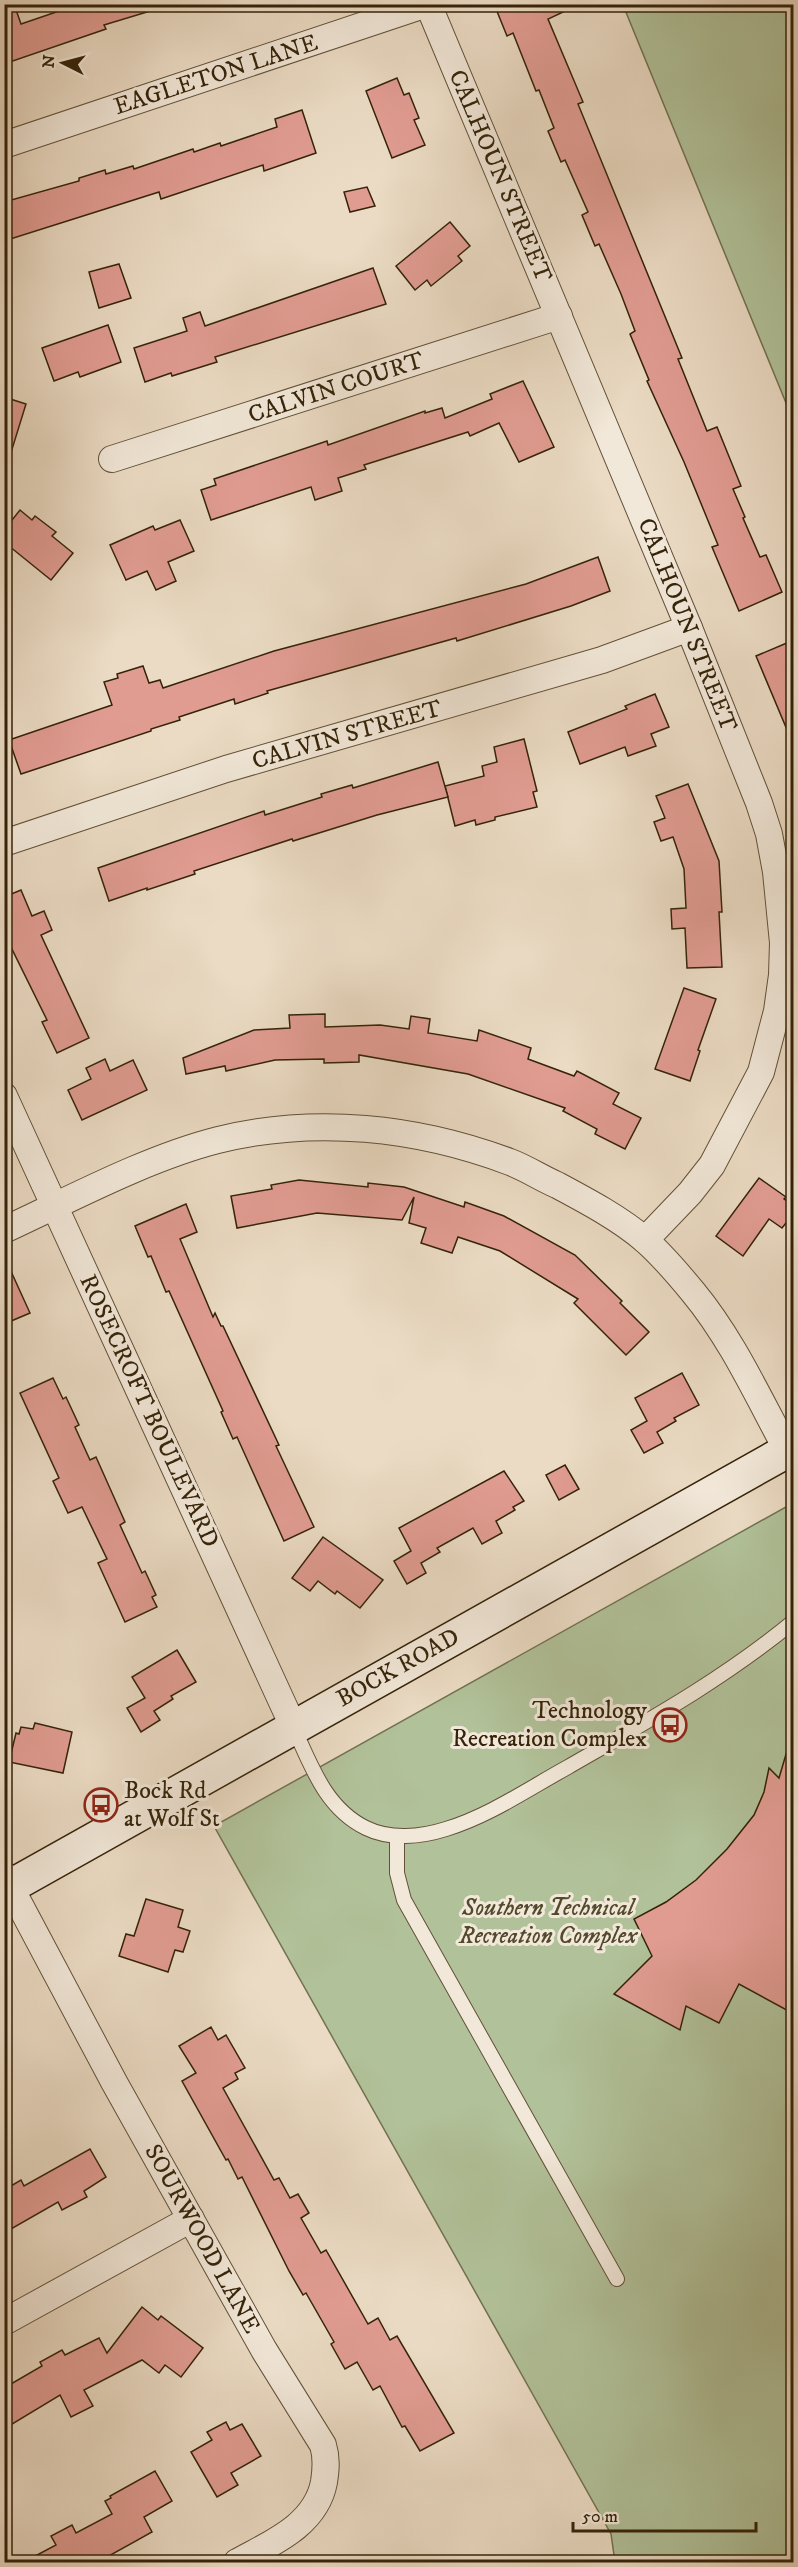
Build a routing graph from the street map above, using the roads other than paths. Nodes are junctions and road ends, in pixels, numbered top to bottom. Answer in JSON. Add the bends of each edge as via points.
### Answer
{"nodes":[{"id":1,"x":427,"y":4,"type":"edge"},
{"id":2,"x":4,"y":145,"type":"edge"},
{"id":3,"x":559,"y":316,"type":"junction"},
{"id":4,"x":112,"y":459,"type":"dead end"},
{"id":5,"x":689,"y":628,"type":"junction"},
{"id":6,"x":4,"y":843,"type":"edge"},
{"id":7,"x":4,"y":1096,"type":"edge"},
{"id":8,"x":54,"y":1207,"type":"junction"},
{"id":9,"x":4,"y":1230,"type":"edge"},
{"id":10,"x":645,"y":1240,"type":"junction"},
{"id":11,"x":792,"y":1453,"type":"edge"},
{"id":12,"x":794,"y":1621,"type":"edge"},
{"id":13,"x":293,"y":1726,"type":"junction"},
{"id":14,"x":397,"y":1836,"type":"junction"},
{"id":15,"x":6,"y":1884,"type":"edge"},
{"id":16,"x":191,"y":2219,"type":"junction"},
{"id":17,"x":616,"y":2279,"type":"dead end"},
{"id":18,"x":4,"y":2322,"type":"edge"},
{"id":19,"x":237,"y":2562,"type":"edge"}],
"edges":[{"from":1,"to":2,"type":"street","name":"EAGLETON LANE"},
{"from":1,"to":3,"type":"street","name":"CALHOUN STREET"},
{"from":3,"to":4,"type":"street","name":"CALVIN COURT"},
{"from":3,"to":5,"type":"street","name":"CALHOUN STREET"},
{"from":5,"to":6,"type":"street","name":"CALVIN STREET","via":[[602,660],[226,769]]},
{"from":5,"to":10,"type":"street","name":"CALHOUN STREET","via":[[769,834],[783,943],[782,975],[771,1037],[748,1100],[712,1165]]},
{"from":7,"to":8,"type":"street","name":"ROSECROFT BOULEVARD"},
{"from":8,"to":9,"type":"street"},
{"from":8,"to":10,"type":"street","via":[[168,1156],[220,1140],[285,1129],[362,1128],[435,1139],[513,1163],[578,1196]]},
{"from":8,"to":13,"type":"street","name":"ROSECROFT BOULEVARD"},
{"from":10,"to":11,"type":"street","via":[[693,1292],[724,1335]]},
{"from":11,"to":13,"type":"main road","name":"BOCK ROAD"},
{"from":12,"to":14,"type":"lane","via":[[704,1688],[487,1813],[446,1829]]},
{"from":13,"to":14,"type":"lane","via":[[321,1785],[338,1807],[367,1829]]},
{"from":13,"to":15,"type":"main road","name":"BOCK ROAD"},
{"from":14,"to":17,"type":"lane","via":[[397,1873],[404,1900]]},
{"from":15,"to":16,"type":"street","name":"SOURWOOD LANE"},
{"from":16,"to":18,"type":"street"},
{"from":16,"to":19,"type":"street","name":"SOURWOOD LANE","via":[[326,2454],[323,2486],[311,2513],[290,2532]]}]}
